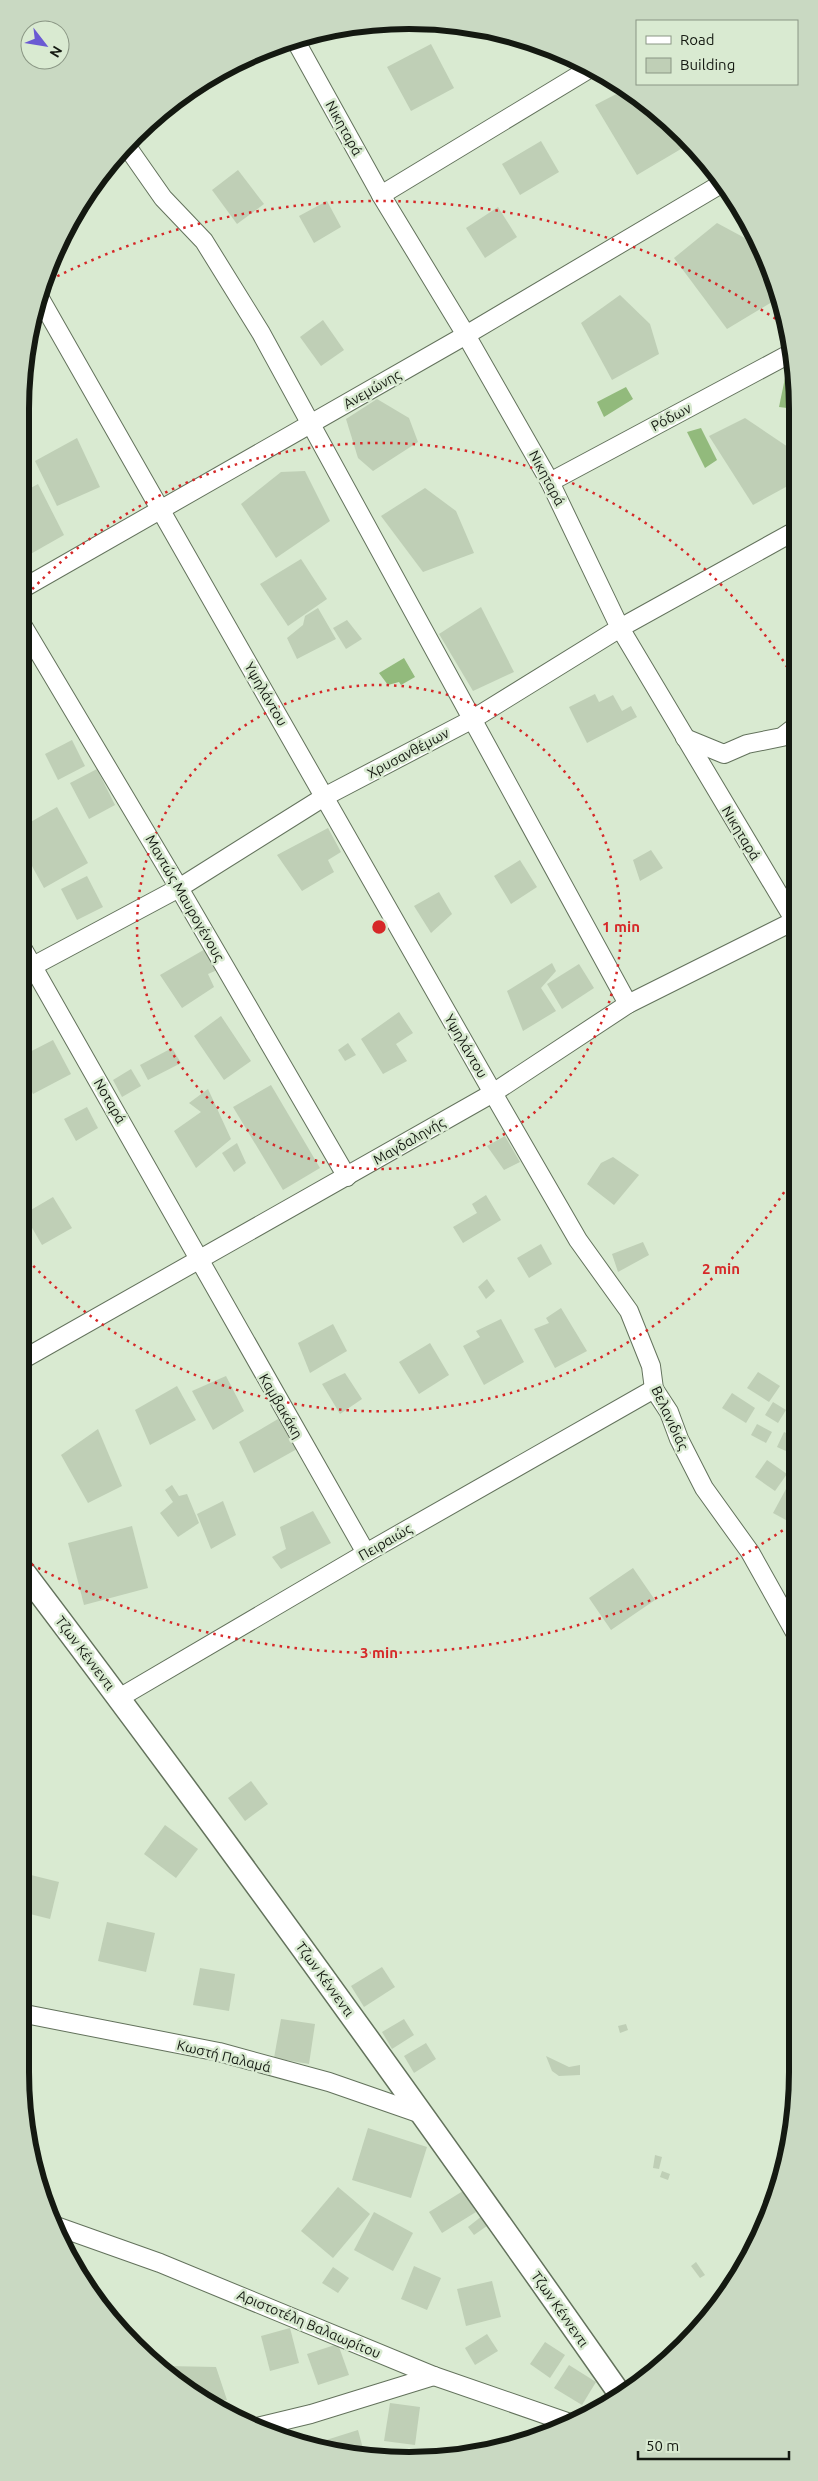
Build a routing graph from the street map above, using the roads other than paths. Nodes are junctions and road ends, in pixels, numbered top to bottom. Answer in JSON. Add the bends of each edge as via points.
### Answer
{"nodes":[{"id":1,"x":298,"y":46,"type":"edge"},
{"id":2,"x":584,"y":72,"type":"edge"},
{"id":3,"x":129,"y":152,"type":"edge"},
{"id":4,"x":717,"y":186,"type":"edge"},
{"id":5,"x":381,"y":196,"type":"junction"},
{"id":6,"x":44,"y":305,"type":"edge"},
{"id":7,"x":466,"y":335,"type":"junction"},
{"id":8,"x":786,"y":356,"type":"edge"},
{"id":9,"x":310,"y":425,"type":"junction"},
{"id":10,"x":550,"y":482,"type":"junction"},
{"id":11,"x":160,"y":509,"type":"junction"},
{"id":12,"x":789,"y":534,"type":"edge"},
{"id":13,"x":29,"y":585,"type":"edge"},
{"id":14,"x":620,"y":628,"type":"junction"},
{"id":15,"x":29,"y":636,"type":"edge"},
{"id":16,"x":473,"y":719,"type":"junction"},
{"id":17,"x":789,"y":732,"type":"edge"},
{"id":18,"x":685,"y":738,"type":"junction"},
{"id":19,"x":324,"y":797,"type":"junction"},
{"id":20,"x":179,"y":888,"type":"junction"},
{"id":21,"x":789,"y":911,"type":"edge"},
{"id":22,"x":789,"y":924,"type":"edge"},
{"id":23,"x":29,"y":967,"type":"edge"},
{"id":24,"x":29,"y":974,"type":"edge"},
{"id":25,"x":628,"y":1004,"type":"junction"},
{"id":26,"x":493,"y":1093,"type":"junction"},
{"id":27,"x":346,"y":1177,"type":"junction"},
{"id":28,"x":199,"y":1259,"type":"junction"},
{"id":29,"x":29,"y":1356,"type":"edge"},
{"id":30,"x":654,"y":1389,"type":"junction"},
{"id":31,"x":366,"y":1553,"type":"junction"},
{"id":32,"x":29,"y":1579,"type":"edge"},
{"id":33,"x":789,"y":1622,"type":"edge"},
{"id":34,"x":119,"y":1698,"type":"junction"},
{"id":35,"x":29,"y":2015,"type":"edge"},
{"id":36,"x":424,"y":2116,"type":"junction"},
{"id":37,"x":63,"y":2230,"type":"edge"},
{"id":38,"x":434,"y":2376,"type":"junction"},
{"id":39,"x":617,"y":2390,"type":"edge"},
{"id":40,"x":561,"y":2420,"type":"edge"},
{"id":41,"x":267,"y":2425,"type":"edge"}],
"edges":[{"from":1,"to":5,"type":"street","name":"Νικηταρά"},
{"from":2,"to":5,"type":"street"},
{"from":3,"to":9,"type":"street","via":[[163,198],[204,241],[261,333]]},
{"from":4,"to":7,"type":"street","name":"Ανεμώνης"},
{"from":5,"to":7,"type":"street","name":"Νικηταρά"},
{"from":6,"to":11,"type":"street","name":"Υψηλάντου"},
{"from":7,"to":9,"type":"street","name":"Ανεμώνης"},
{"from":7,"to":10,"type":"street","name":"Νικηταρά"},
{"from":8,"to":10,"type":"street","name":"Ρόδων"},
{"from":9,"to":11,"type":"street","name":"Ανεμώνης"},
{"from":9,"to":16,"type":"street"},
{"from":10,"to":14,"type":"street","name":"Νικηταρά"},
{"from":11,"to":13,"type":"street","name":"Ανεμώνης"},
{"from":11,"to":19,"type":"street","name":"Υψηλάντου"},
{"from":12,"to":14,"type":"street","name":"Χρυσανθέμων"},
{"from":14,"to":16,"type":"street","name":"Χρυσανθέμων"},
{"from":14,"to":18,"type":"street","name":"Νικηταρά"},
{"from":15,"to":20,"type":"street","name":"Μαντώς Μαυρογένους"},
{"from":16,"to":19,"type":"street","name":"Χρυσανθέμων"},
{"from":16,"to":25,"type":"street"},
{"from":17,"to":18,"type":"street","via":[[782,737],[747,744],[724,754]]},
{"from":18,"to":21,"type":"street","name":"Νικηταρά"},
{"from":19,"to":20,"type":"street","name":"Χρυσανθέμων"},
{"from":19,"to":26,"type":"street","name":"Υψηλάντου"},
{"from":20,"to":23,"type":"street","name":"Χρυσανθέμων"},
{"from":20,"to":27,"type":"street","name":"Μαντώς Μαυρογένους"},
{"from":22,"to":25,"type":"street","name":"Μαγδαληνής"},
{"from":24,"to":28,"type":"street","name":"Νοταρά"},
{"from":25,"to":26,"type":"street","name":"Μαγδαληνής"},
{"from":26,"to":27,"type":"street","name":"Μαγδαληνής"},
{"from":26,"to":30,"type":"street","name":"Βελανιδιάς","via":[[578,1240],[629,1312],[651,1366]]},
{"from":27,"to":28,"type":"street","name":"Μαγδαληνής"},
{"from":28,"to":29,"type":"street","name":"Μαγδαληνής"},
{"from":28,"to":31,"type":"street","name":"Καμβακάκη"},
{"from":30,"to":31,"type":"street","name":"Πειραιώς"},
{"from":30,"to":33,"type":"street","name":"Βελανιδιάς","via":[[669,1412],[704,1488],[750,1552]]},
{"from":31,"to":34,"type":"street","name":"Πειραιώς"},
{"from":32,"to":34,"type":"street","name":"Τζων Κέννεντι"},
{"from":34,"to":36,"type":"street","name":"Τζων Κέννεντι"},
{"from":35,"to":36,"type":"street","name":"Κωστή Παλαμά","via":[[219,2052],[329,2082]]},
{"from":36,"to":39,"type":"street","name":"Τζων Κέννεντι"},
{"from":37,"to":38,"type":"street","name":"Αριστοτέλη Βαλαωρίτου","via":[[160,2263]]},
{"from":38,"to":40,"type":"street","name":"Αριστοτέλη Βαλαωρίτου"},
{"from":38,"to":41,"type":"street"}]}
